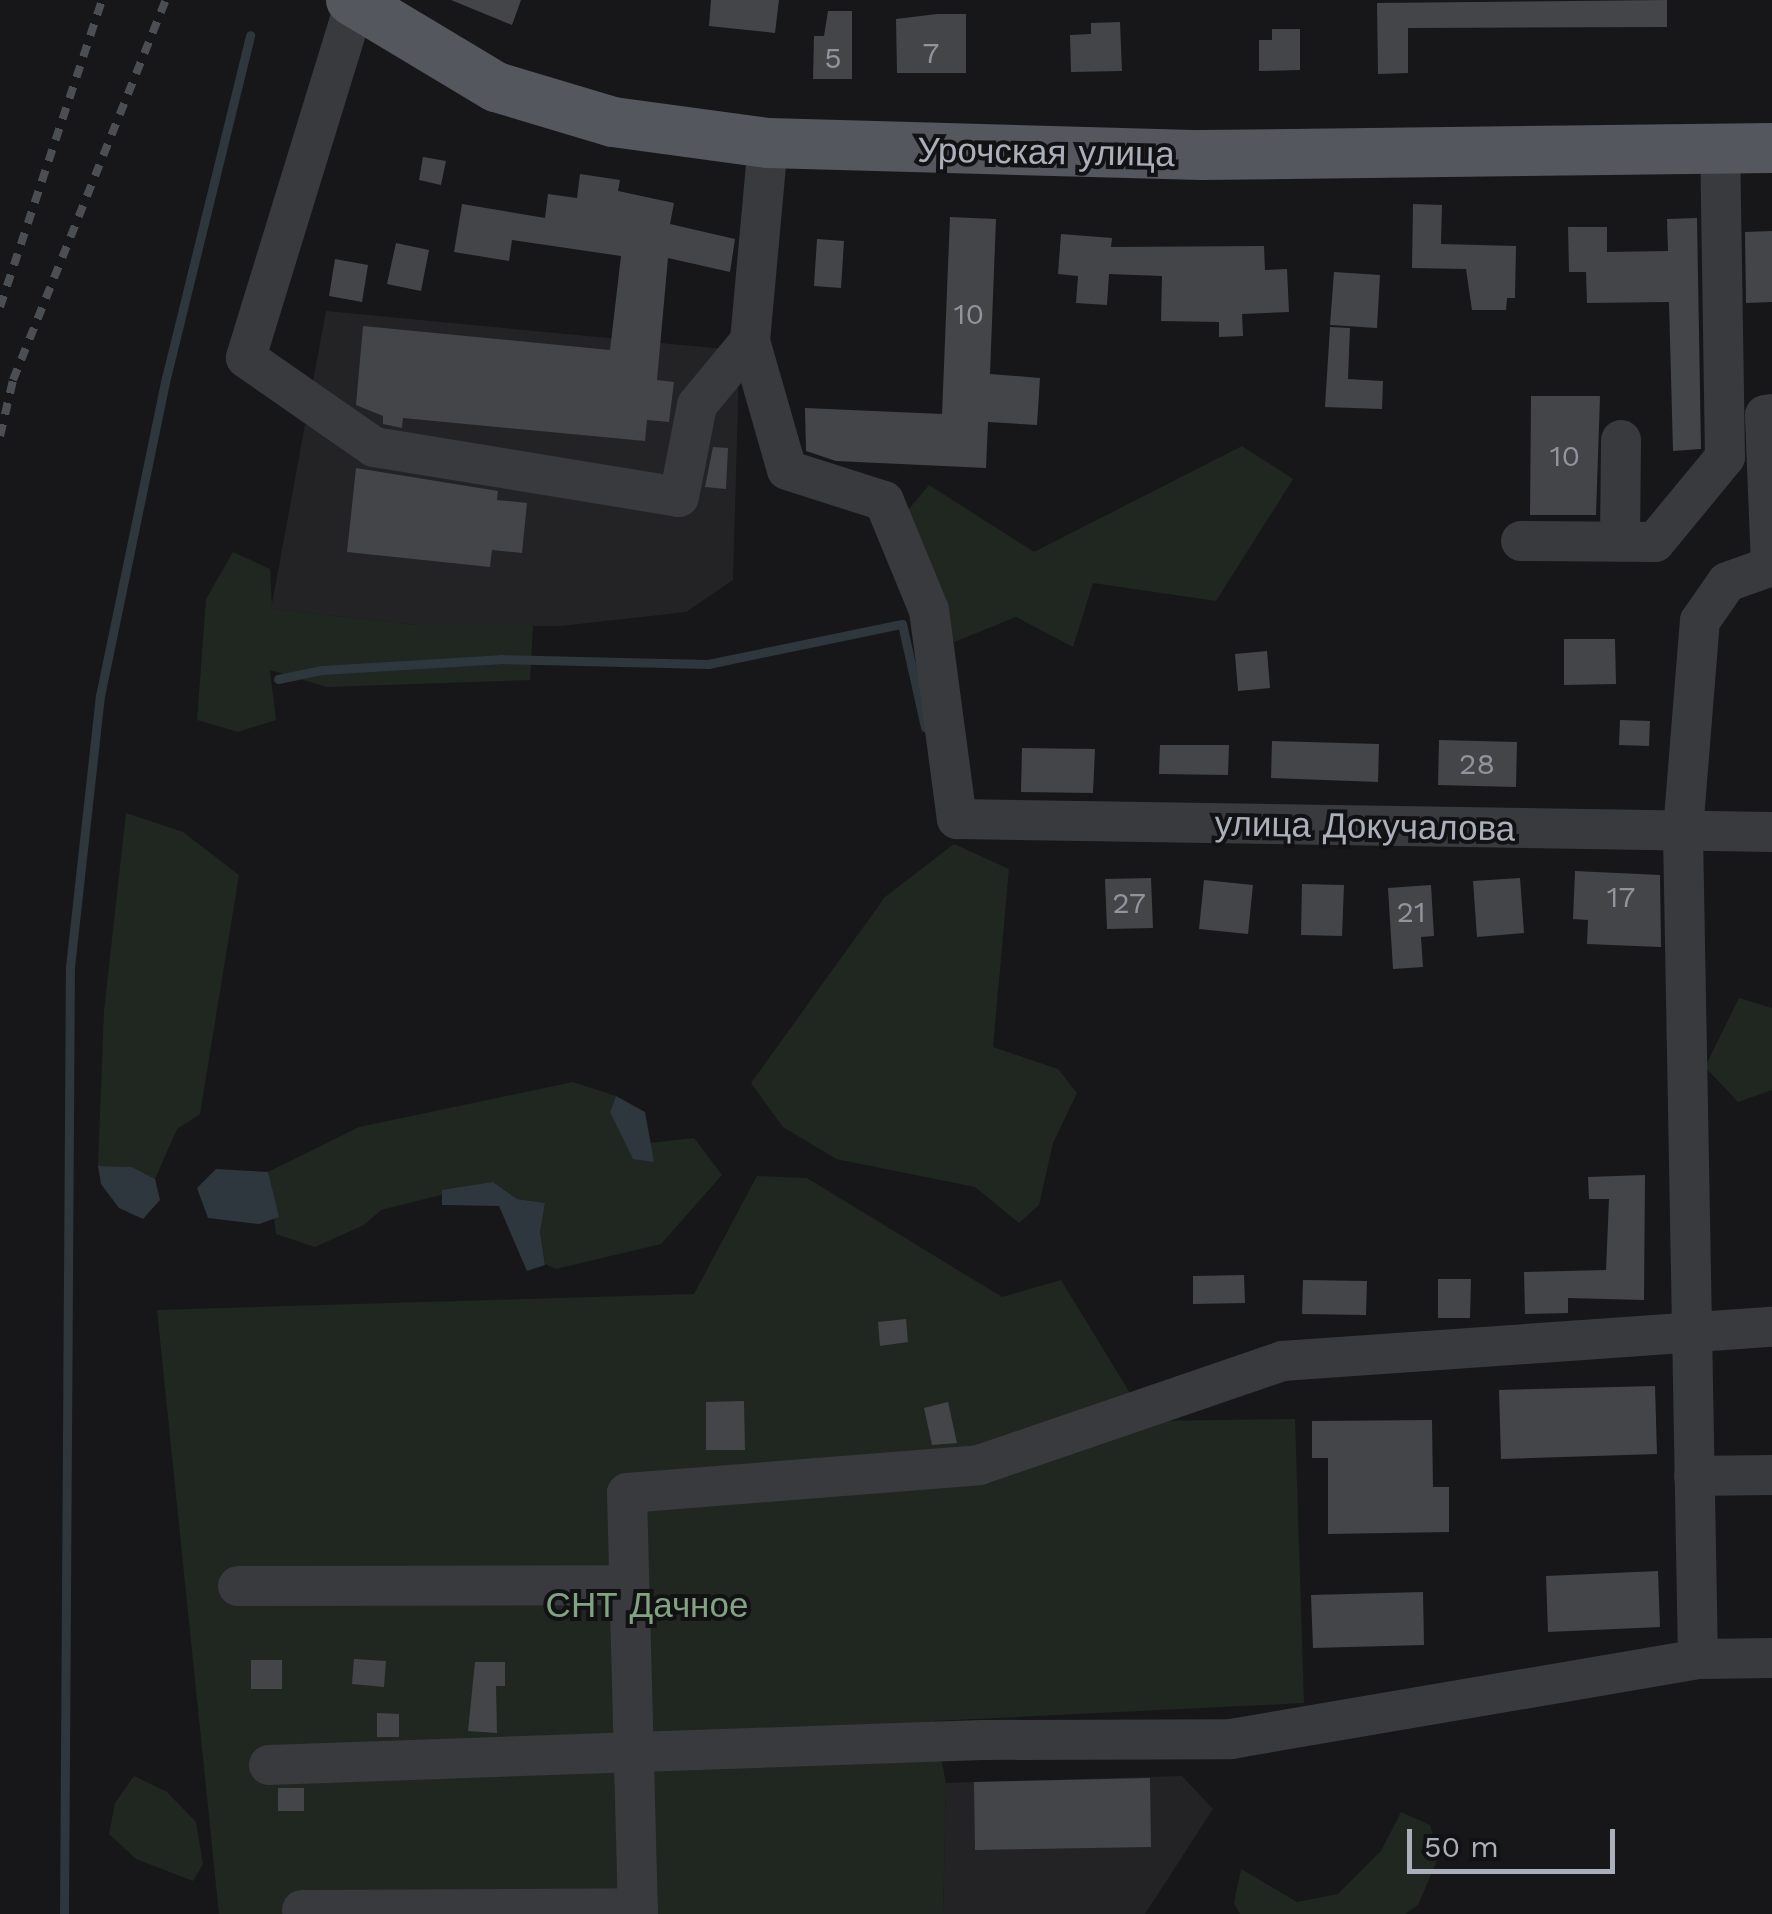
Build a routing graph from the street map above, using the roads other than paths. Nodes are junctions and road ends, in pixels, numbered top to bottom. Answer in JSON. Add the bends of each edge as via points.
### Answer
{"nodes":[{"id":1,"x":353,"y":2,"type":"edge"},
{"id":2,"x":768,"y":142,"type":"junction"},
{"id":3,"x":1772,"y":148,"type":"edge"},
{"id":4,"x":1720,"y":150,"type":"junction"},
{"id":5,"x":750,"y":341,"type":"junction"},
{"id":6,"x":1772,"y":414,"type":"edge"},
{"id":7,"x":1621,"y":440,"type":"dead end"},
{"id":8,"x":1620,"y":540,"type":"junction"},
{"id":9,"x":1521,"y":541,"type":"dead end"},
{"id":10,"x":1771,"y":566,"type":"edge"},
{"id":11,"x":1682,"y":831,"type":"junction"},
{"id":12,"x":1772,"y":832,"type":"edge"},
{"id":13,"x":1772,"y":1328,"type":"edge"},
{"id":14,"x":1690,"y":1329,"type":"junction"},
{"id":15,"x":1772,"y":1474,"type":"edge"},
{"id":16,"x":1694,"y":1476,"type":"junction"},
{"id":17,"x":629,"y":1585,"type":"junction"},
{"id":18,"x":238,"y":1586,"type":"dead end"},
{"id":19,"x":1772,"y":1658,"type":"edge"},
{"id":20,"x":1698,"y":1659,"type":"junction"},
{"id":21,"x":634,"y":1752,"type":"junction"},
{"id":22,"x":270,"y":1765,"type":"dead end"},
{"id":23,"x":302,"y":1910,"type":"dead end"},
{"id":24,"x":638,"y":1911,"type":"edge"}],
"edges":[{"from":1,"to":2,"type":"main road","name":"Урочская улица","via":[[496,88],[613,122]]},
{"from":1,"to":5,"type":"street","via":[[246,358],[374,447],[679,497],[697,405]]},
{"from":2,"to":4,"type":"main road","name":"Урочская улица","via":[[1202,156]]},
{"from":2,"to":5,"type":"street"},
{"from":3,"to":4,"type":"main road","name":"Урочская улица"},
{"from":4,"to":8,"type":"street","via":[[1725,456],[1655,542]]},
{"from":5,"to":11,"type":"street","name":"улица Докучалова","via":[[786,470],[884,501],[928,610],[958,820]]},
{"from":6,"to":10,"type":"street","via":[[1765,415]]},
{"from":7,"to":8,"type":"street"},
{"from":8,"to":9,"type":"street"},
{"from":10,"to":11,"type":"street","via":[[1727,582],[1700,621]]},
{"from":11,"to":12,"type":"street","name":"улица Докучалова"},
{"from":11,"to":14,"type":"street"},
{"from":13,"to":14,"type":"street"},
{"from":14,"to":16,"type":"street"},
{"from":14,"to":17,"type":"street","via":[[1282,1361],[979,1466],[626,1494]]},
{"from":15,"to":16,"type":"street"},
{"from":16,"to":20,"type":"street"},
{"from":17,"to":18,"type":"street"},
{"from":17,"to":21,"type":"street"},
{"from":19,"to":20,"type":"street"},
{"from":20,"to":21,"type":"street","via":[[1230,1739]]},
{"from":21,"to":22,"type":"street"},
{"from":21,"to":24,"type":"street"},
{"from":23,"to":24,"type":"street"}]}
